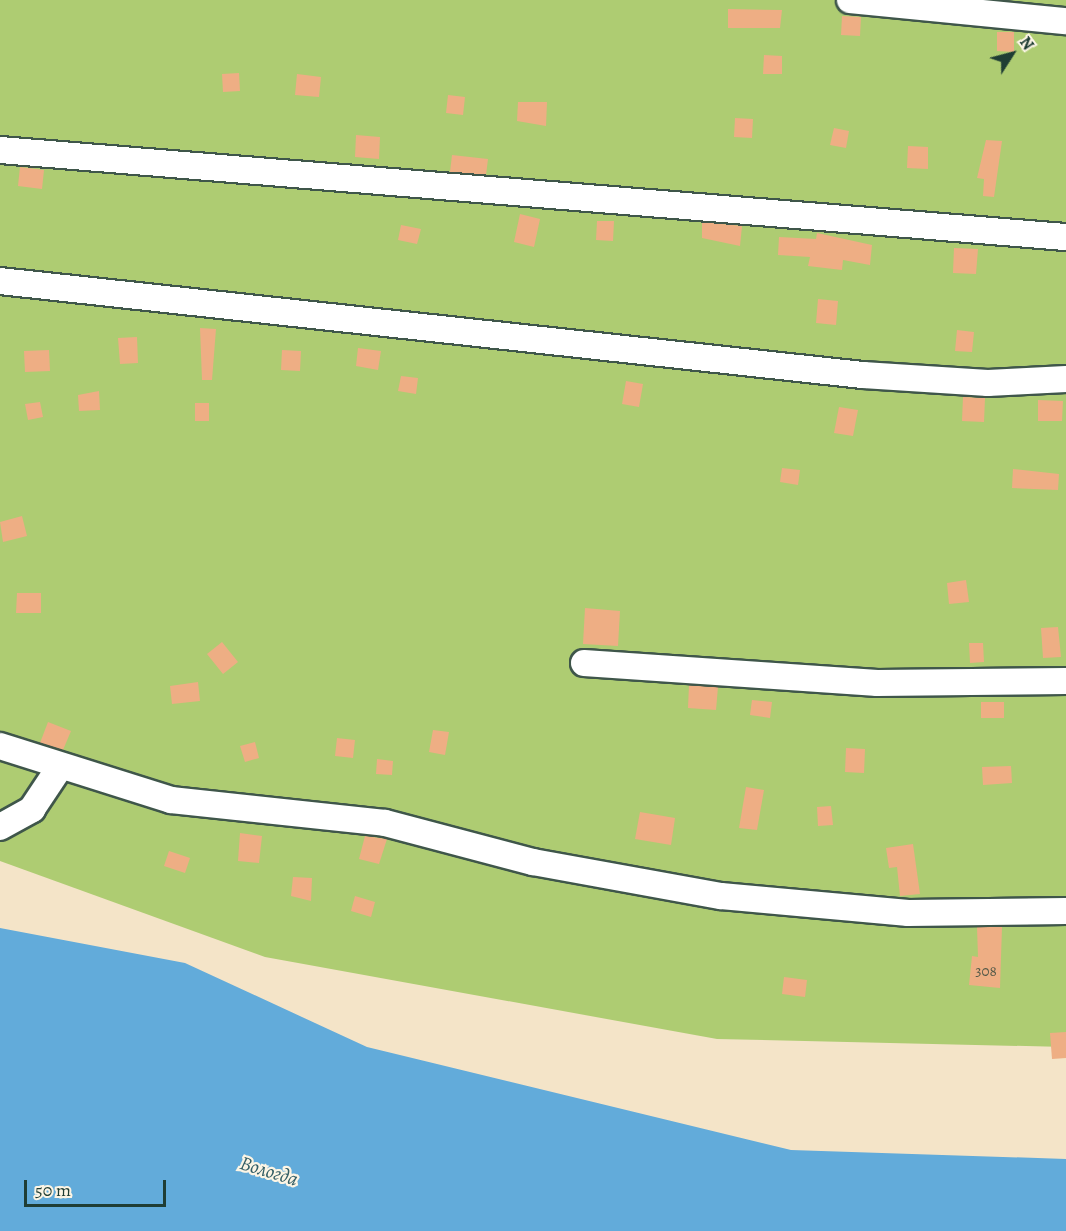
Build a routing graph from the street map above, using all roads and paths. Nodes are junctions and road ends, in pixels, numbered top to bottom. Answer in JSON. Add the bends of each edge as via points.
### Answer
{"nodes":[{"id":1,"x":850,"y":0,"type":"edge"},
{"id":2,"x":1066,"y":21,"type":"edge"},
{"id":3,"x":0,"y":150,"type":"edge"},
{"id":4,"x":1066,"y":237,"type":"edge"},
{"id":5,"x":0,"y":281,"type":"edge"},
{"id":6,"x":1066,"y":379,"type":"edge"},
{"id":7,"x":584,"y":663,"type":"dead end"},
{"id":8,"x":1066,"y":681,"type":"edge"},
{"id":9,"x":0,"y":746,"type":"edge"},
{"id":10,"x":60,"y":767,"type":"junction"},
{"id":11,"x":0,"y":827,"type":"edge"},
{"id":12,"x":1066,"y":911,"type":"edge"}],
"edges":[{"from":1,"to":2,"type":"street"},
{"from":3,"to":4,"type":"street"},
{"from":5,"to":6,"type":"street","via":[[863,375],[988,383]]},
{"from":7,"to":8,"type":"street","via":[[877,683]]},
{"from":9,"to":10,"type":"street"},
{"from":10,"to":11,"type":"street","via":[[32,809]]},
{"from":10,"to":12,"type":"street","via":[[171,800],[385,823],[533,862],[721,896],[908,913]]}]}
